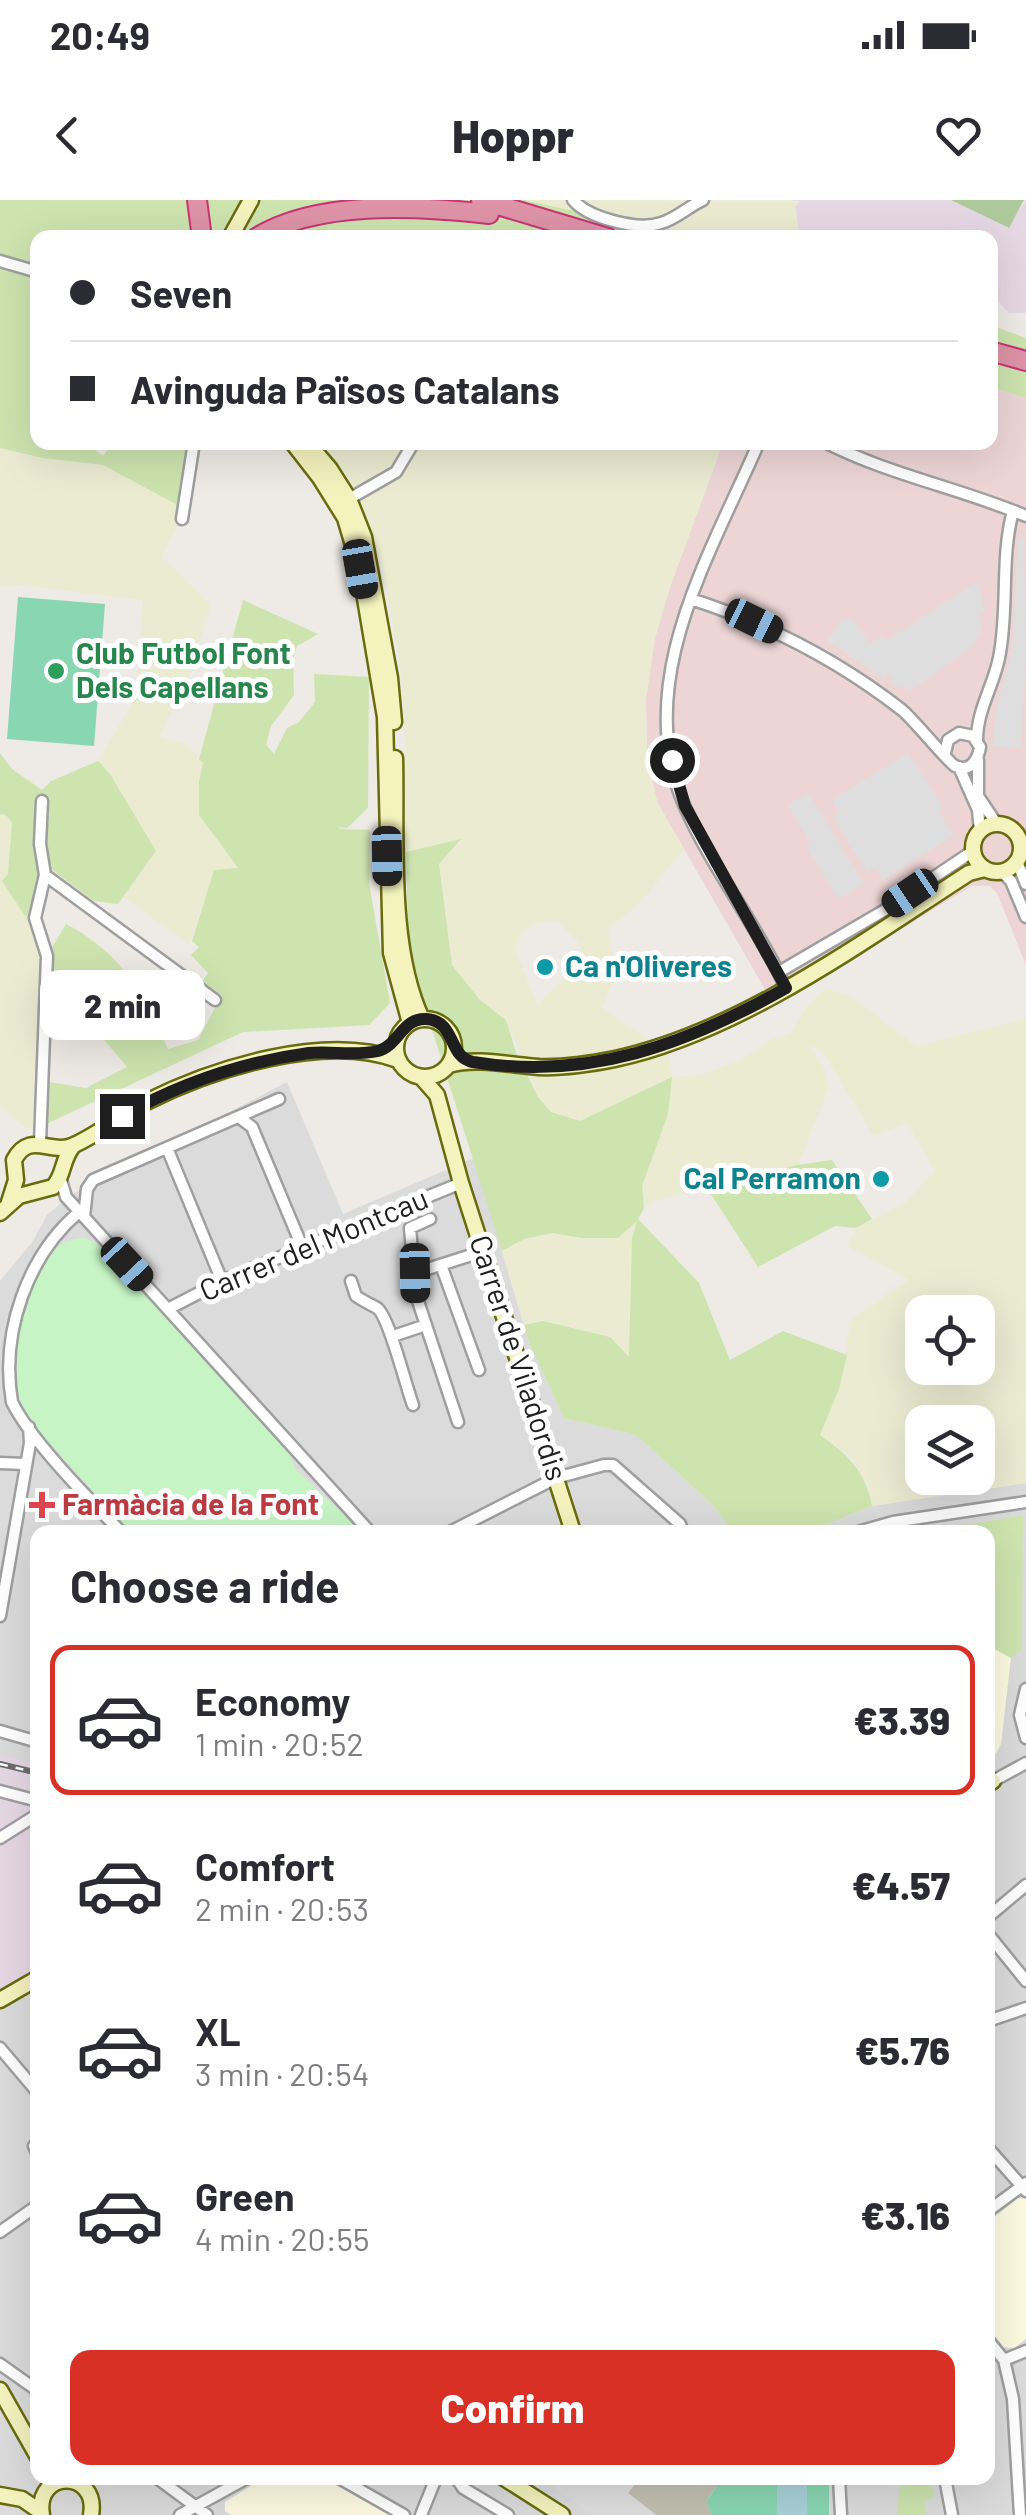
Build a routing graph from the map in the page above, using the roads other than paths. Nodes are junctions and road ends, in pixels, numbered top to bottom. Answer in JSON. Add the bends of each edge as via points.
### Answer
{"nodes":[{"id":1,"x":197,"y":200,"type":"edge"},
{"id":2,"x":251,"y":200,"type":"edge"},
{"id":3,"x":440,"y":200,"type":"edge"},
{"id":4,"x":572,"y":200,"type":"edge"},
{"id":5,"x":703,"y":200,"type":"edge"},
{"id":6,"x":485,"y":207,"type":"edge"},
{"id":7,"x":201,"y":230,"type":"edge"},
{"id":8,"x":234,"y":230,"type":"edge"},
{"id":9,"x":266,"y":230,"type":"edge"},
{"id":10,"x":546,"y":230,"type":"edge"},
{"id":11,"x":576,"y":230,"type":"edge"},
{"id":12,"x":0,"y":261,"type":"edge"},
{"id":13,"x":30,"y":270,"type":"edge"},
{"id":14,"x":998,"y":353,"type":"edge"},
{"id":15,"x":1026,"y":361,"type":"edge"},
{"id":16,"x":998,"y":364,"type":"edge"},
{"id":17,"x":1026,"y":373,"type":"edge"},
{"id":18,"x":193,"y":450,"type":"edge"},
{"id":19,"x":298,"y":450,"type":"edge"},
{"id":20,"x":314,"y":450,"type":"edge"},
{"id":21,"x":409,"y":450,"type":"edge"},
{"id":22,"x":756,"y":450,"type":"edge"},
{"id":23,"x":844,"y":450,"type":"edge"},
{"id":24,"x":348,"y":499,"type":"junction"},
{"id":25,"x":1013,"y":511,"type":"junction"},
{"id":26,"x":1026,"y":516,"type":"edge"},
{"id":27,"x":182,"y":519,"type":"dead end"},
{"id":28,"x":691,"y":598,"type":"junction"},
{"id":29,"x":977,"y":740,"type":"junction"},
{"id":30,"x":945,"y":754,"type":"junction"},
{"id":31,"x":978,"y":758,"type":"junction"},
{"id":32,"x":959,"y":767,"type":"junction"},
{"id":33,"x":42,"y":801,"type":"dead end"},
{"id":34,"x":996,"y":824,"type":"junction"},
{"id":35,"x":1020,"y":828,"type":"edge"},
{"id":36,"x":980,"y":831,"type":"junction"},
{"id":37,"x":1021,"y":850,"type":"edge"},
{"id":38,"x":976,"y":863,"type":"junction"},
{"id":39,"x":1002,"y":872,"type":"junction"},
{"id":40,"x":45,"y":875,"type":"junction"},
{"id":41,"x":1026,"y":884,"type":"edge"},
{"id":42,"x":1026,"y":918,"type":"edge"},
{"id":43,"x":778,"y":972,"type":"junction"},
{"id":44,"x":792,"y":984,"type":"junction"},
{"id":45,"x":216,"y":1000,"type":"dead end"},
{"id":46,"x":416,"y":1021,"type":"junction"},
{"id":47,"x":397,"y":1040,"type":"junction"},
{"id":48,"x":454,"y":1049,"type":"junction"},
{"id":49,"x":373,"y":1052,"type":"junction"},
{"id":50,"x":398,"y":1060,"type":"junction"},
{"id":51,"x":467,"y":1061,"type":"junction"},
{"id":52,"x":446,"y":1068,"type":"junction"},
{"id":53,"x":422,"y":1078,"type":"junction"},
{"id":54,"x":437,"y":1095,"type":"junction"},
{"id":55,"x":280,"y":1099,"type":"dead end"},
{"id":56,"x":240,"y":1118,"type":"junction"},
{"id":57,"x":167,"y":1148,"type":"junction"},
{"id":58,"x":54,"y":1158,"type":"junction"},
{"id":59,"x":16,"y":1180,"type":"junction"},
{"id":60,"x":462,"y":1183,"type":"junction"},
{"id":61,"x":48,"y":1190,"type":"junction"},
{"id":62,"x":30,"y":1192,"type":"junction"},
{"id":63,"x":66,"y":1197,"type":"junction"},
{"id":64,"x":5,"y":1207,"type":"edge"},
{"id":65,"x":82,"y":1214,"type":"junction"},
{"id":66,"x":430,"y":1218,"type":"dead end"},
{"id":67,"x":304,"y":1249,"type":"junction"},
{"id":68,"x":484,"y":1251,"type":"junction"},
{"id":69,"x":441,"y":1264,"type":"junction"},
{"id":70,"x":415,"y":1273,"type":"junction"},
{"id":71,"x":222,"y":1281,"type":"junction"},
{"id":72,"x":351,"y":1282,"type":"dead end"},
{"id":73,"x":168,"y":1309,"type":"junction"},
{"id":74,"x":426,"y":1325,"type":"junction"},
{"id":75,"x":393,"y":1336,"type":"junction"},
{"id":76,"x":479,"y":1370,"type":"dead end"},
{"id":77,"x":0,"y":1396,"type":"edge"},
{"id":78,"x":413,"y":1405,"type":"dead end"},
{"id":79,"x":458,"y":1422,"type":"dead end"},
{"id":80,"x":29,"y":1426,"type":"junction"},
{"id":81,"x":0,"y":1463,"type":"edge"},
{"id":82,"x":24,"y":1464,"type":"junction"},
{"id":83,"x":556,"y":1478,"type":"junction"},
{"id":84,"x":1026,"y":1502,"type":"edge"},
{"id":85,"x":115,"y":1525,"type":"edge"},
{"id":86,"x":364,"y":1525,"type":"edge"},
{"id":87,"x":464,"y":1525,"type":"edge"},
{"id":88,"x":571,"y":1525,"type":"edge"},
{"id":89,"x":680,"y":1525,"type":"edge"},
{"id":90,"x":882,"y":1525,"type":"edge"},
{"id":91,"x":0,"y":1616,"type":"edge"},
{"id":92,"x":1026,"y":1689,"type":"edge"},
{"id":93,"x":0,"y":1731,"type":"edge"},
{"id":94,"x":1026,"y":1738,"type":"edge"},
{"id":95,"x":30,"y":1740,"type":"edge"},
{"id":96,"x":1026,"y":1763,"type":"edge"},
{"id":97,"x":995,"y":1779,"type":"edge"},
{"id":98,"x":0,"y":1791,"type":"edge"},
{"id":99,"x":30,"y":1799,"type":"edge"},
{"id":100,"x":30,"y":1819,"type":"edge"},
{"id":101,"x":0,"y":1838,"type":"edge"},
{"id":102,"x":1026,"y":1885,"type":"edge"},
{"id":103,"x":995,"y":1911,"type":"edge"},
{"id":104,"x":995,"y":1943,"type":"edge"},
{"id":105,"x":1026,"y":1982,"type":"edge"},
{"id":106,"x":30,"y":1983,"type":"edge"},
{"id":107,"x":0,"y":2000,"type":"edge"},
{"id":108,"x":1026,"y":2008,"type":"edge"},
{"id":109,"x":995,"y":2019,"type":"edge"},
{"id":110,"x":0,"y":2048,"type":"edge"},
{"id":111,"x":30,"y":2084,"type":"edge"},
{"id":112,"x":995,"y":2155,"type":"edge"},
{"id":113,"x":1025,"y":2187,"type":"edge"},
{"id":114,"x":995,"y":2206,"type":"edge"},
{"id":115,"x":30,"y":2211,"type":"edge"},
{"id":116,"x":0,"y":2232,"type":"edge"},
{"id":117,"x":995,"y":2349,"type":"edge"},
{"id":118,"x":1025,"y":2353,"type":"edge"},
{"id":119,"x":1004,"y":2360,"type":"junction"},
{"id":120,"x":0,"y":2364,"type":"edge"},
{"id":121,"x":30,"y":2385,"type":"edge"},
{"id":122,"x":0,"y":2390,"type":"edge"},
{"id":123,"x":1026,"y":2393,"type":"edge"},
{"id":124,"x":1013,"y":2399,"type":"junction"},
{"id":125,"x":30,"y":2443,"type":"edge"},
{"id":126,"x":80,"y":2485,"type":"edge"},
{"id":127,"x":94,"y":2485,"type":"edge"},
{"id":128,"x":166,"y":2485,"type":"edge"},
{"id":129,"x":233,"y":2485,"type":"edge"},
{"id":130,"x":351,"y":2485,"type":"edge"},
{"id":131,"x":432,"y":2485,"type":"edge"},
{"id":132,"x":460,"y":2485,"type":"edge"},
{"id":133,"x":515,"y":2485,"type":"edge"},
{"id":134,"x":840,"y":2485,"type":"edge"},
{"id":135,"x":946,"y":2485,"type":"edge"},
{"id":136,"x":45,"y":2487,"type":"edge"},
{"id":137,"x":0,"y":2495,"type":"edge"},
{"id":138,"x":90,"y":2496,"type":"junction"},
{"id":139,"x":22,"y":2499,"type":"junction"},
{"id":140,"x":195,"y":2506,"type":"junction"},
{"id":141,"x":41,"y":2513,"type":"edge"},
{"id":142,"x":90,"y":2515,"type":"edge"},
{"id":143,"x":180,"y":2515,"type":"edge"},
{"id":144,"x":206,"y":2515,"type":"edge"},
{"id":145,"x":404,"y":2515,"type":"edge"},
{"id":146,"x":421,"y":2515,"type":"edge"},
{"id":147,"x":508,"y":2515,"type":"edge"},
{"id":148,"x":562,"y":2515,"type":"edge"},
{"id":149,"x":841,"y":2515,"type":"edge"},
{"id":150,"x":952,"y":2515,"type":"edge"},
{"id":151,"x":1020,"y":2515,"type":"edge"}],
"edges":[{"from":1,"to":7,"type":"highway"},
{"from":2,"to":8,"type":"street"},
{"from":3,"to":6,"type":"highway"},
{"from":4,"to":5,"type":"street","via":[[620,223],[650,224]]},
{"from":6,"to":9,"type":"highway","via":[[328,204]]},
{"from":6,"to":10,"type":"highway"},
{"from":6,"to":11,"type":"highway"},
{"from":12,"to":13,"type":"street"},
{"from":14,"to":15,"type":"highway"},
{"from":16,"to":17,"type":"highway"},
{"from":18,"to":27,"type":"street"},
{"from":19,"to":46,"type":"street","via":[[345,518],[360,569],[385,717],[388,932],[396,976]]},
{"from":20,"to":24,"type":"street"},
{"from":21,"to":24,"type":"street","via":[[396,472]]},
{"from":22,"to":28,"type":"street"},
{"from":23,"to":25,"type":"street"},
{"from":24,"to":46,"type":"street","via":[[364,537],[390,678],[401,949]]},
{"from":25,"to":26,"type":"street"},
{"from":25,"to":29,"type":"street","via":[[999,658],[977,718]]},
{"from":28,"to":30,"type":"street","via":[[812,649],[905,713]]},
{"from":28,"to":43,"type":"street","via":[[668,686],[675,776],[685,806]]},
{"from":29,"to":30,"type":"street","via":[[959,733],[948,740]]},
{"from":29,"to":31,"type":"street"},
{"from":30,"to":32,"type":"street"},
{"from":31,"to":32,"type":"street"},
{"from":31,"to":34,"type":"street","via":[[978,796]]},
{"from":32,"to":36,"type":"street"},
{"from":33,"to":40,"type":"street"},
{"from":34,"to":35,"type":"street"},
{"from":34,"to":36,"type":"street"},
{"from":35,"to":37,"type":"street"},
{"from":36,"to":38,"type":"street"},
{"from":37,"to":39,"type":"street"},
{"from":37,"to":41,"type":"street"},
{"from":38,"to":39,"type":"street"},
{"from":38,"to":43,"type":"street"},
{"from":38,"to":44,"type":"street"},
{"from":39,"to":42,"type":"street"},
{"from":40,"to":45,"type":"street"},
{"from":40,"to":58,"type":"street","via":[[35,918],[47,956]]},
{"from":43,"to":44,"type":"street"},
{"from":44,"to":51,"type":"street","via":[[727,1021],[614,1059],[546,1067]]},
{"from":46,"to":47,"type":"street"},
{"from":46,"to":48,"type":"street","via":[[446,1028]]},
{"from":47,"to":49,"type":"street"},
{"from":47,"to":50,"type":"street"},
{"from":48,"to":51,"type":"street"},
{"from":48,"to":52,"type":"street"},
{"from":49,"to":50,"type":"street"},
{"from":49,"to":58,"type":"street","via":[[282,1057],[208,1075],[148,1101]]},
{"from":50,"to":53,"type":"street"},
{"from":51,"to":52,"type":"street"},
{"from":52,"to":53,"type":"street"},
{"from":52,"to":54,"type":"street"},
{"from":53,"to":54,"type":"street"},
{"from":54,"to":60,"type":"street","name":"Carrer de Viladordis"},
{"from":55,"to":56,"type":"street"},
{"from":56,"to":57,"type":"street"},
{"from":56,"to":67,"type":"street","via":[[252,1128]]},
{"from":57,"to":65,"type":"street","via":[[93,1180]]},
{"from":57,"to":71,"type":"street"},
{"from":58,"to":59,"type":"street","via":[[28,1145],[16,1156]]},
{"from":58,"to":61,"type":"street"},
{"from":58,"to":63,"type":"street"},
{"from":59,"to":62,"type":"street"},
{"from":59,"to":64,"type":"street"},
{"from":60,"to":67,"type":"street","name":"Carrer del Montcau"},
{"from":60,"to":68,"type":"street","name":"Carrer de Viladordis"},
{"from":61,"to":62,"type":"street"},
{"from":61,"to":63,"type":"street"},
{"from":62,"to":64,"type":"street"},
{"from":63,"to":65,"type":"street"},
{"from":65,"to":73,"type":"street"},
{"from":65,"to":80,"type":"street","via":[[54,1233],[30,1265],[4,1326],[9,1393]]},
{"from":66,"to":70,"type":"street","via":[[410,1228]]},
{"from":67,"to":71,"type":"street","name":"Carrer del Montcau"},
{"from":68,"to":69,"type":"street"},
{"from":68,"to":83,"type":"street","name":"Carrer de Viladordis"},
{"from":69,"to":70,"type":"street"},
{"from":69,"to":76,"type":"street"},
{"from":70,"to":74,"type":"street"},
{"from":71,"to":73,"type":"street","name":"Carrer del Montcau"},
{"from":72,"to":75,"type":"street"},
{"from":73,"to":86,"type":"street"},
{"from":74,"to":75,"type":"street"},
{"from":74,"to":79,"type":"street"},
{"from":75,"to":78,"type":"street"},
{"from":77,"to":80,"type":"street"},
{"from":80,"to":82,"type":"street"},
{"from":80,"to":85,"type":"street"},
{"from":81,"to":82,"type":"street"},
{"from":82,"to":91,"type":"street"},
{"from":83,"to":87,"type":"street"},
{"from":83,"to":88,"type":"street","name":"Carrer de Viladordis"},
{"from":83,"to":89,"type":"street","via":[[612,1465]]},
{"from":84,"to":90,"type":"street"},
{"from":92,"to":94,"type":"street","via":[[1020,1715]]},
{"from":93,"to":95,"type":"street"},
{"from":96,"to":97,"type":"street"},
{"from":98,"to":99,"type":"street"},
{"from":100,"to":101,"type":"street"},
{"from":102,"to":103,"type":"street"},
{"from":104,"to":105,"type":"street"},
{"from":106,"to":107,"type":"street"},
{"from":108,"to":109,"type":"street"},
{"from":110,"to":111,"type":"street"},
{"from":112,"to":113,"type":"street"},
{"from":113,"to":114,"type":"street"},
{"from":115,"to":116,"type":"street"},
{"from":117,"to":119,"type":"street"},
{"from":118,"to":119,"type":"street"},
{"from":119,"to":124,"type":"street"},
{"from":120,"to":121,"type":"street"},
{"from":122,"to":125,"type":"street"},
{"from":123,"to":124,"type":"street"},
{"from":124,"to":151,"type":"street"},
{"from":126,"to":138,"type":"street"},
{"from":127,"to":138,"type":"street"},
{"from":128,"to":140,"type":"street"},
{"from":129,"to":140,"type":"street"},
{"from":130,"to":145,"type":"street"},
{"from":131,"to":146,"type":"street"},
{"from":132,"to":147,"type":"street"},
{"from":133,"to":148,"type":"street"},
{"from":134,"to":149,"type":"street"},
{"from":135,"to":150,"type":"street"},
{"from":136,"to":139,"type":"street"},
{"from":136,"to":141,"type":"street"},
{"from":137,"to":139,"type":"street"},
{"from":138,"to":142,"type":"street"},
{"from":139,"to":141,"type":"street"},
{"from":140,"to":143,"type":"street"},
{"from":140,"to":144,"type":"street"}]}
